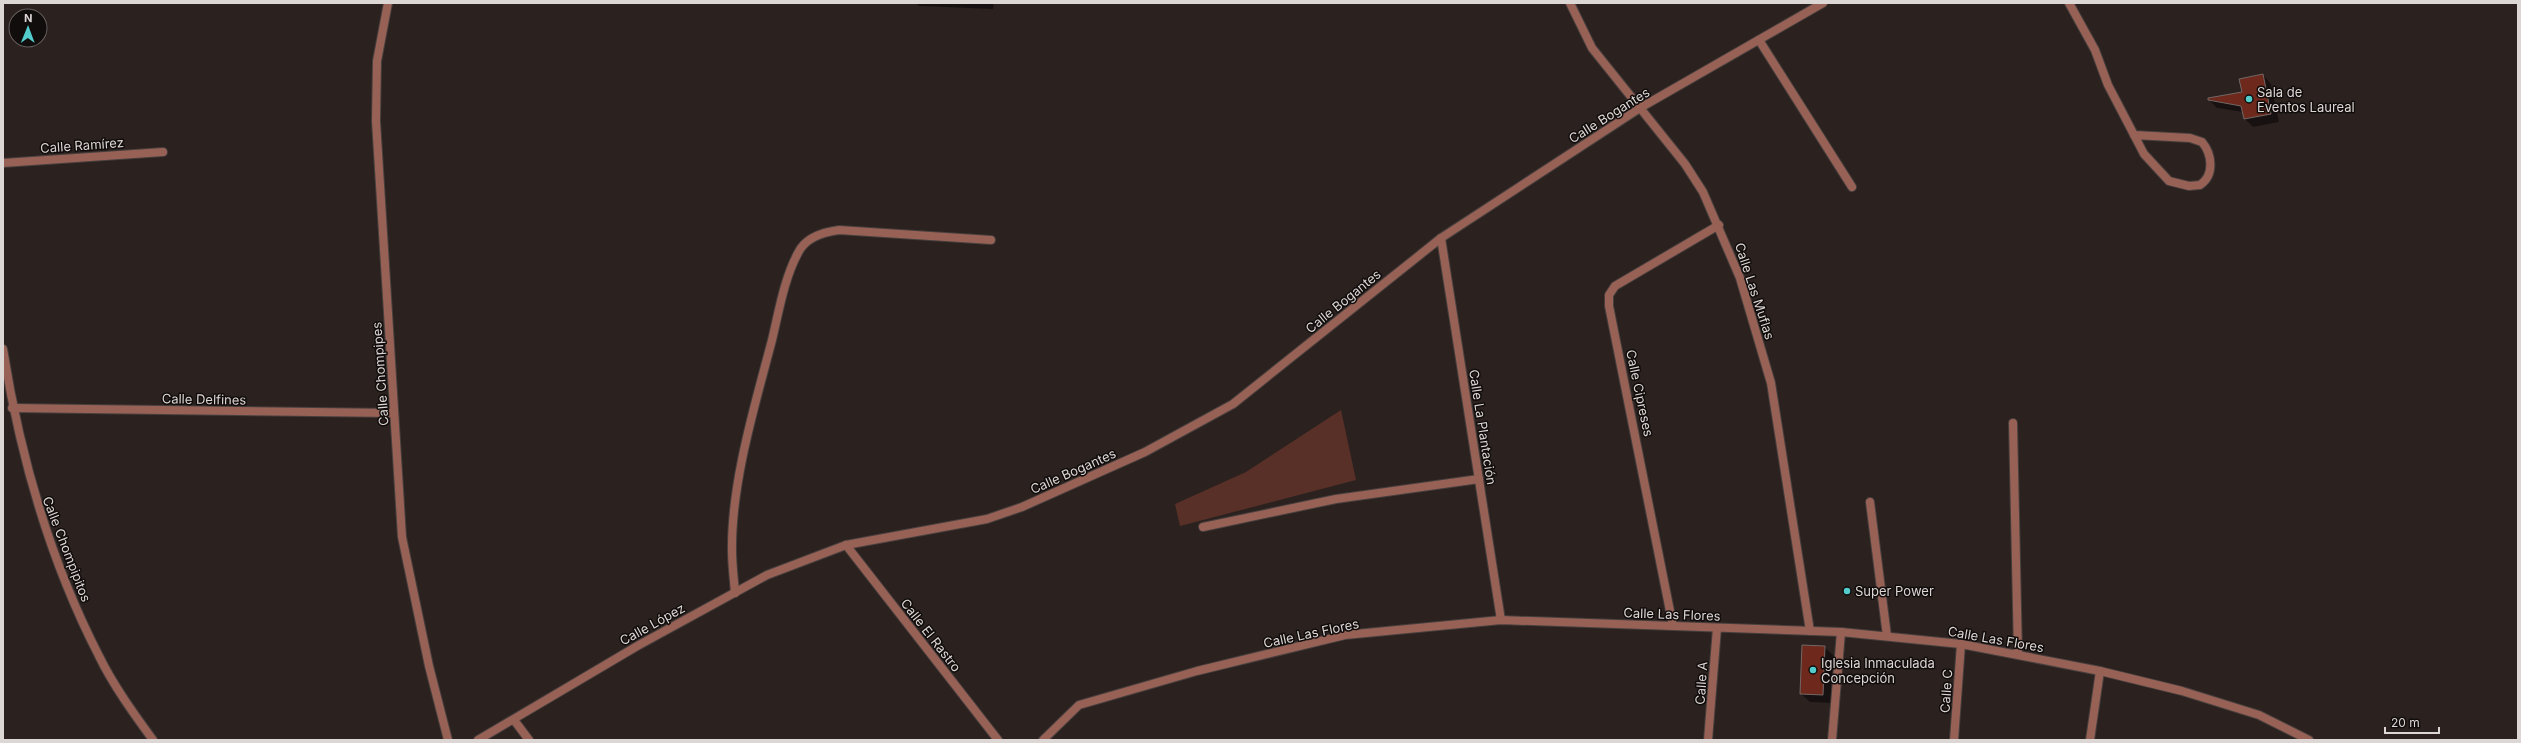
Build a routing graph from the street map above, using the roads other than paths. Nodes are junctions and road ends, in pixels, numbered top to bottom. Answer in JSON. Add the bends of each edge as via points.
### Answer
{"nodes":[{"id":1,"x":388,"y":3,"type":"edge"},
{"id":2,"x":1570,"y":3,"type":"edge"},
{"id":3,"x":1823,"y":3,"type":"edge"},
{"id":4,"x":2068,"y":3,"type":"edge"},
{"id":5,"x":1759,"y":40,"type":"junction"},
{"id":6,"x":1640,"y":108,"type":"junction"},
{"id":7,"x":2134,"y":136,"type":"junction"},
{"id":8,"x":163,"y":152,"type":"dead end"},
{"id":9,"x":3,"y":163,"type":"edge"},
{"id":10,"x":1852,"y":187,"type":"dead end"},
{"id":11,"x":1719,"y":225,"type":"junction"},
{"id":12,"x":1441,"y":238,"type":"junction"},
{"id":13,"x":991,"y":240,"type":"dead end"},
{"id":14,"x":3,"y":349,"type":"edge"},
{"id":15,"x":12,"y":408,"type":"junction"},
{"id":16,"x":394,"y":413,"type":"junction"},
{"id":17,"x":2013,"y":423,"type":"dead end"},
{"id":18,"x":1479,"y":479,"type":"junction"},
{"id":19,"x":1870,"y":502,"type":"dead end"},
{"id":20,"x":1203,"y":527,"type":"dead end"},
{"id":21,"x":846,"y":545,"type":"junction"},
{"id":22,"x":735,"y":593,"type":"junction"},
{"id":23,"x":1501,"y":620,"type":"junction"},
{"id":24,"x":1673,"y":626,"type":"junction"},
{"id":25,"x":1717,"y":628,"type":"junction"},
{"id":26,"x":1810,"y":631,"type":"junction"},
{"id":27,"x":1841,"y":632,"type":"junction"},
{"id":28,"x":1887,"y":636,"type":"junction"},
{"id":29,"x":1961,"y":644,"type":"junction"},
{"id":30,"x":2018,"y":654,"type":"junction"},
{"id":31,"x":2100,"y":671,"type":"junction"},
{"id":32,"x":514,"y":720,"type":"junction"},
{"id":33,"x":153,"y":740,"type":"edge"},
{"id":34,"x":448,"y":740,"type":"edge"},
{"id":35,"x":478,"y":740,"type":"edge"},
{"id":36,"x":529,"y":740,"type":"edge"},
{"id":37,"x":998,"y":740,"type":"edge"},
{"id":38,"x":1043,"y":740,"type":"edge"},
{"id":39,"x":1708,"y":740,"type":"edge"},
{"id":40,"x":1832,"y":740,"type":"edge"},
{"id":41,"x":1954,"y":740,"type":"edge"},
{"id":42,"x":2090,"y":740,"type":"edge"},
{"id":43,"x":2309,"y":740,"type":"edge"}],
"edges":[{"from":1,"to":16,"type":"street","name":"Calle Chompipes","via":[[376,61],[376,121]]},
{"from":2,"to":6,"type":"street","name":"Calle Las Muflas","via":[[1592,48]]},
{"from":3,"to":5,"type":"street","name":"Calle Bogantes"},
{"from":4,"to":7,"type":"street","via":[[2095,50],[2108,85]]},
{"from":5,"to":6,"type":"street","name":"Calle Bogantes"},
{"from":5,"to":10,"type":"street"},
{"from":6,"to":11,"type":"street","name":"Calle Las Muflas","via":[[1685,164],[1703,192]]},
{"from":6,"to":12,"type":"street","name":"Calle Bogantes"},
{"from":7,"to":7,"type":"street","via":[[2144,154],[2169,181],[2196,186],[2203,183],[2207,177],[2210,158],[2202,142],[2190,138]]},
{"from":8,"to":9,"type":"street","name":"Calle Ramírez"},
{"from":11,"to":24,"type":"street","name":"Calle Cipreses","via":[[1615,286],[1609,294],[1609,306]]},
{"from":11,"to":26,"type":"street","name":"Calle Las Muflas","via":[[1740,278],[1771,383]]},
{"from":12,"to":18,"type":"street","name":"Calle La Plantación"},
{"from":12,"to":21,"type":"street","name":"Calle Bogantes","via":[[1233,404],[1145,452],[1022,507],[987,519]]},
{"from":13,"to":22,"type":"street","via":[[838,230],[825,232],[810,240],[798,252],[787,282],[748,434],[738,491],[732,550]]},
{"from":14,"to":15,"type":"street","name":"Calle Chompipitos"},
{"from":15,"to":16,"type":"street","name":"Calle Delfines"},
{"from":15,"to":33,"type":"street","name":"Calle Chompipitos","via":[[25,465],[63,578],[99,657]]},
{"from":16,"to":34,"type":"street","name":"Calle Chompipes","via":[[402,538],[429,666]]},
{"from":17,"to":30,"type":"street"},
{"from":18,"to":20,"type":"street","via":[[1336,499]]},
{"from":18,"to":23,"type":"street","name":"Calle La Plantación"},
{"from":19,"to":28,"type":"street"},
{"from":21,"to":22,"type":"street","name":"Calle López","via":[[768,575]]},
{"from":21,"to":37,"type":"street","name":"Calle El Rastro"},
{"from":22,"to":32,"type":"street","name":"Calle López","via":[[639,645]]},
{"from":23,"to":24,"type":"street","name":"Calle Las Flores"},
{"from":23,"to":38,"type":"street","name":"Calle Las Flores","via":[[1346,635],[1197,671],[1079,705]]},
{"from":24,"to":25,"type":"street","name":"Calle Las Flores"},
{"from":25,"to":26,"type":"street","name":"Calle Las Flores"},
{"from":25,"to":39,"type":"street","name":"Calle A"},
{"from":26,"to":27,"type":"street","name":"Calle Las Flores"},
{"from":27,"to":28,"type":"street","name":"Calle Las Flores"},
{"from":27,"to":40,"type":"street"},
{"from":28,"to":29,"type":"street","name":"Calle Las Flores"},
{"from":29,"to":30,"type":"street","name":"Calle Las Flores"},
{"from":29,"to":41,"type":"street","name":"Calle C"},
{"from":30,"to":31,"type":"street","name":"Calle Las Flores"},
{"from":31,"to":42,"type":"street"},
{"from":31,"to":43,"type":"street","name":"Calle Las Flores","via":[[2182,691],[2259,715]]},
{"from":32,"to":35,"type":"street","name":"Calle López"},
{"from":32,"to":36,"type":"street"}]}
